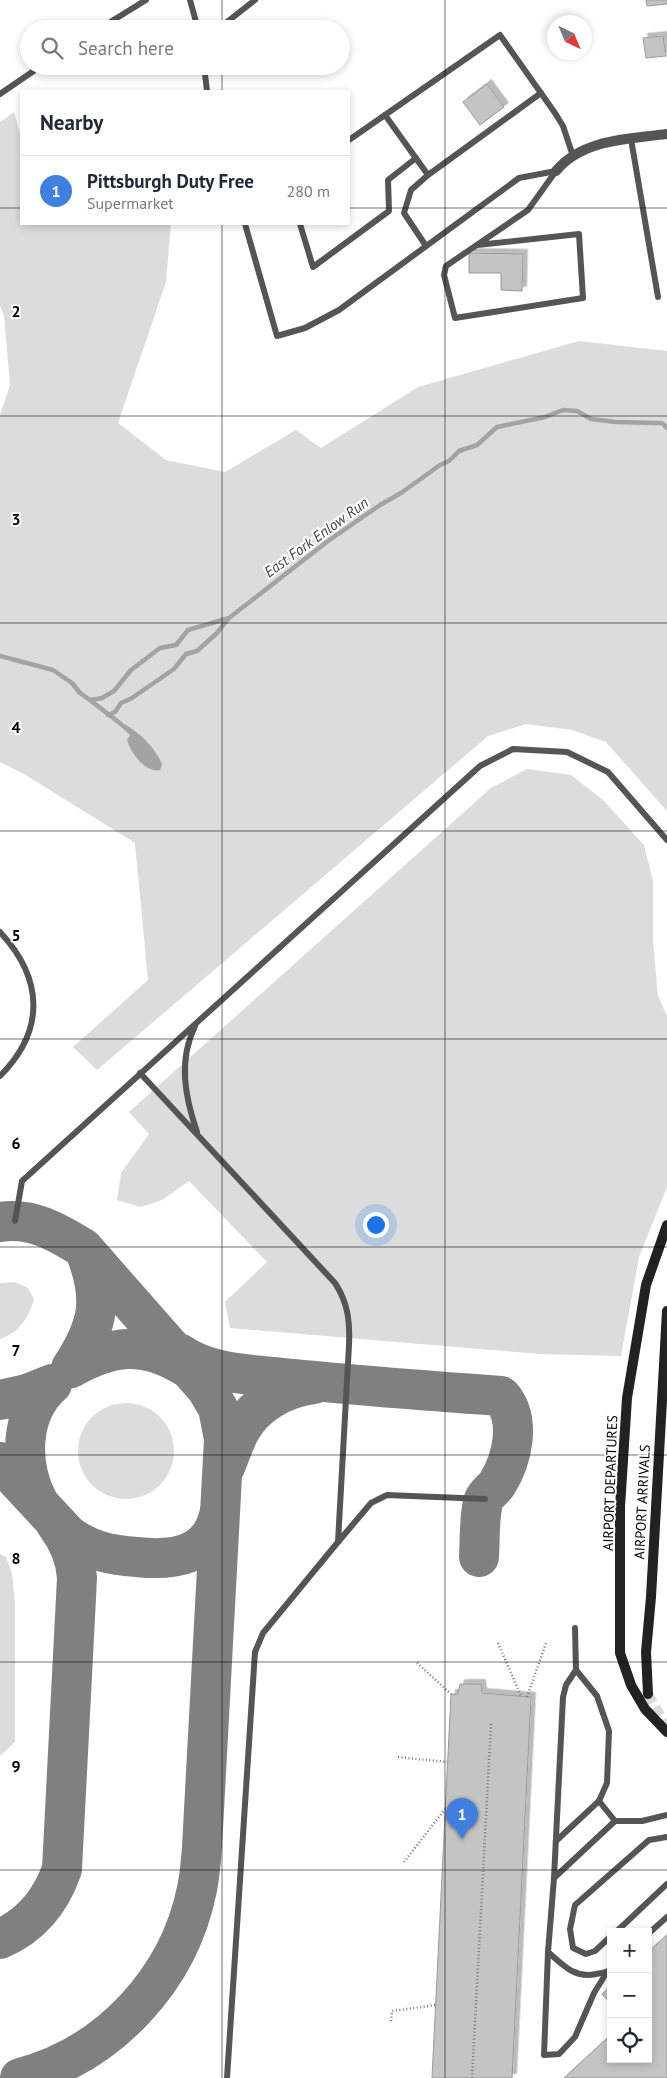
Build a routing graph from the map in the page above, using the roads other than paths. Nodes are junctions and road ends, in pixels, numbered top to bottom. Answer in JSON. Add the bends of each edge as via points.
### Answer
{"nodes":[{"id":1,"x":146,"y":0,"type":"edge"},
{"id":2,"x":190,"y":0,"type":"edge"},
{"id":3,"x":255,"y":0,"type":"edge"},
{"id":4,"x":114,"y":20,"type":"edge"},
{"id":5,"x":196,"y":20,"type":"edge"},
{"id":6,"x":229,"y":20,"type":"edge"},
{"id":7,"x":28,"y":75,"type":"edge"},
{"id":8,"x":205,"y":75,"type":"edge"},
{"id":9,"x":207,"y":90,"type":"edge"},
{"id":10,"x":542,"y":93,"type":"junction"},
{"id":11,"x":0,"y":94,"type":"edge"},
{"id":12,"x":385,"y":115,"type":"junction"},
{"id":13,"x":667,"y":134,"type":"edge"},
{"id":14,"x":350,"y":139,"type":"edge"},
{"id":15,"x":631,"y":139,"type":"junction"},
{"id":16,"x":573,"y":156,"type":"junction"},
{"id":17,"x":416,"y":158,"type":"junction"},
{"id":18,"x":556,"y":171,"type":"junction"},
{"id":19,"x":428,"y":175,"type":"junction"},
{"id":20,"x":245,"y":225,"type":"edge"},
{"id":21,"x":300,"y":225,"type":"edge"},
{"id":22,"x":477,"y":245,"type":"junction"},
{"id":23,"x":426,"y":246,"type":"junction"},
{"id":24,"x":658,"y":297,"type":"dead end"},
{"id":25,"x":667,"y":840,"type":"edge"},
{"id":26,"x":0,"y":932,"type":"edge"},
{"id":27,"x":196,"y":1022,"type":"junction"},
{"id":28,"x":140,"y":1073,"type":"junction"},
{"id":29,"x":0,"y":1076,"type":"edge"},
{"id":30,"x":199,"y":1136,"type":"junction"},
{"id":31,"x":15,"y":1221,"type":"dead end"},
{"id":32,"x":667,"y":1225,"type":"edge"},
{"id":33,"x":667,"y":1311,"type":"edge"},
{"id":34,"x":484,"y":1499,"type":"dead end"},
{"id":35,"x":338,"y":1542,"type":"junction"},
{"id":36,"x":575,"y":1628,"type":"dead end"},
{"id":37,"x":576,"y":1670,"type":"junction"},
{"id":38,"x":648,"y":1694,"type":"tunnel mouth"},
{"id":39,"x":667,"y":1732,"type":"edge"},
{"id":40,"x":599,"y":1801,"type":"junction"},
{"id":41,"x":667,"y":1815,"type":"edge"},
{"id":42,"x":615,"y":1821,"type":"junction"},
{"id":43,"x":667,"y":1837,"type":"edge"},
{"id":44,"x":556,"y":1841,"type":"junction"},
{"id":45,"x":554,"y":1878,"type":"junction"},
{"id":46,"x":667,"y":1884,"type":"edge"},
{"id":47,"x":667,"y":1917,"type":"edge"},
{"id":48,"x":620,"y":1928,"type":"edge"},
{"id":49,"x":652,"y":1930,"type":"edge"},
{"id":50,"x":607,"y":1940,"type":"edge"},
{"id":51,"x":548,"y":1952,"type":"junction"},
{"id":52,"x":607,"y":1971,"type":"edge"},
{"id":53,"x":607,"y":1973,"type":"edge"},
{"id":54,"x":227,"y":2078,"type":"edge"}],
"edges":[{"from":1,"to":4,"type":"lane"},
{"from":2,"to":5,"type":"lane"},
{"from":3,"to":6,"type":"lane"},
{"from":7,"to":11,"type":"lane"},
{"from":8,"to":9,"type":"lane"},
{"from":10,"to":12,"type":"lane","via":[[500,35]]},
{"from":10,"to":16,"type":"lane","via":[[563,126]]},
{"from":10,"to":19,"type":"lane"},
{"from":12,"to":14,"type":"lane"},
{"from":12,"to":17,"type":"lane"},
{"from":13,"to":15,"type":"street"},
{"from":15,"to":16,"type":"street","via":[[603,143]]},
{"from":15,"to":24,"type":"lane"},
{"from":16,"to":18,"type":"street"},
{"from":17,"to":19,"type":"lane"},
{"from":17,"to":21,"type":"lane","via":[[388,180],[389,211],[314,267]]},
{"from":18,"to":22,"type":"lane","via":[[528,210]]},
{"from":18,"to":23,"type":"lane","via":[[519,178]]},
{"from":19,"to":23,"type":"lane","via":[[411,190],[404,213]]},
{"from":20,"to":23,"type":"lane","via":[[277,336],[305,328],[339,310]]},
{"from":22,"to":22,"type":"lane","via":[[446,266],[444,275],[455,318],[583,298],[579,234]]},
{"from":25,"to":27,"type":"lane","via":[[608,772],[568,752],[513,749],[480,766]]},
{"from":26,"to":29,"type":"lane","via":[[26,968],[33,1006],[24,1044]]},
{"from":27,"to":28,"type":"lane"},
{"from":27,"to":30,"type":"lane","via":[[188,1042],[184,1069],[188,1100]]},
{"from":28,"to":30,"type":"lane"},
{"from":28,"to":31,"type":"lane","via":[[22,1181]]},
{"from":30,"to":35,"type":"lane","via":[[335,1283],[346,1303],[350,1320]]},
{"from":32,"to":39,"type":"street","name":"AIRPORT DEPARTURES","via":[[646,1285],[627,1398],[620,1506],[620,1653],[631,1685],[645,1710]]},
{"from":33,"to":38,"type":"street","name":"AIRPORT ARRIVALS","via":[[646,1652]]},
{"from":34,"to":35,"type":"lane","via":[[387,1495],[371,1503]]},
{"from":35,"to":54,"type":"lane","via":[[263,1633],[255,1652]]},
{"from":36,"to":37,"type":"lane"},
{"from":37,"to":40,"type":"lane","via":[[597,1696],[609,1731],[607,1783]]},
{"from":37,"to":44,"type":"lane","via":[[566,1685],[563,1698]]},
{"from":40,"to":42,"type":"lane"},
{"from":40,"to":44,"type":"lane"},
{"from":41,"to":42,"type":"lane","via":[[642,1821]]},
{"from":42,"to":45,"type":"lane"},
{"from":43,"to":50,"type":"lane","via":[[649,1840],[575,1905],[570,1928],[573,1948],[586,1954]]},
{"from":44,"to":45,"type":"lane"},
{"from":45,"to":51,"type":"lane"},
{"from":46,"to":48,"type":"lane"},
{"from":47,"to":49,"type":"lane"},
{"from":51,"to":52,"type":"lane","via":[[572,1973],[587,1976]]},
{"from":51,"to":53,"type":"lane","via":[[544,2055],[559,2054],[575,2037],[594,1993]]}]}
